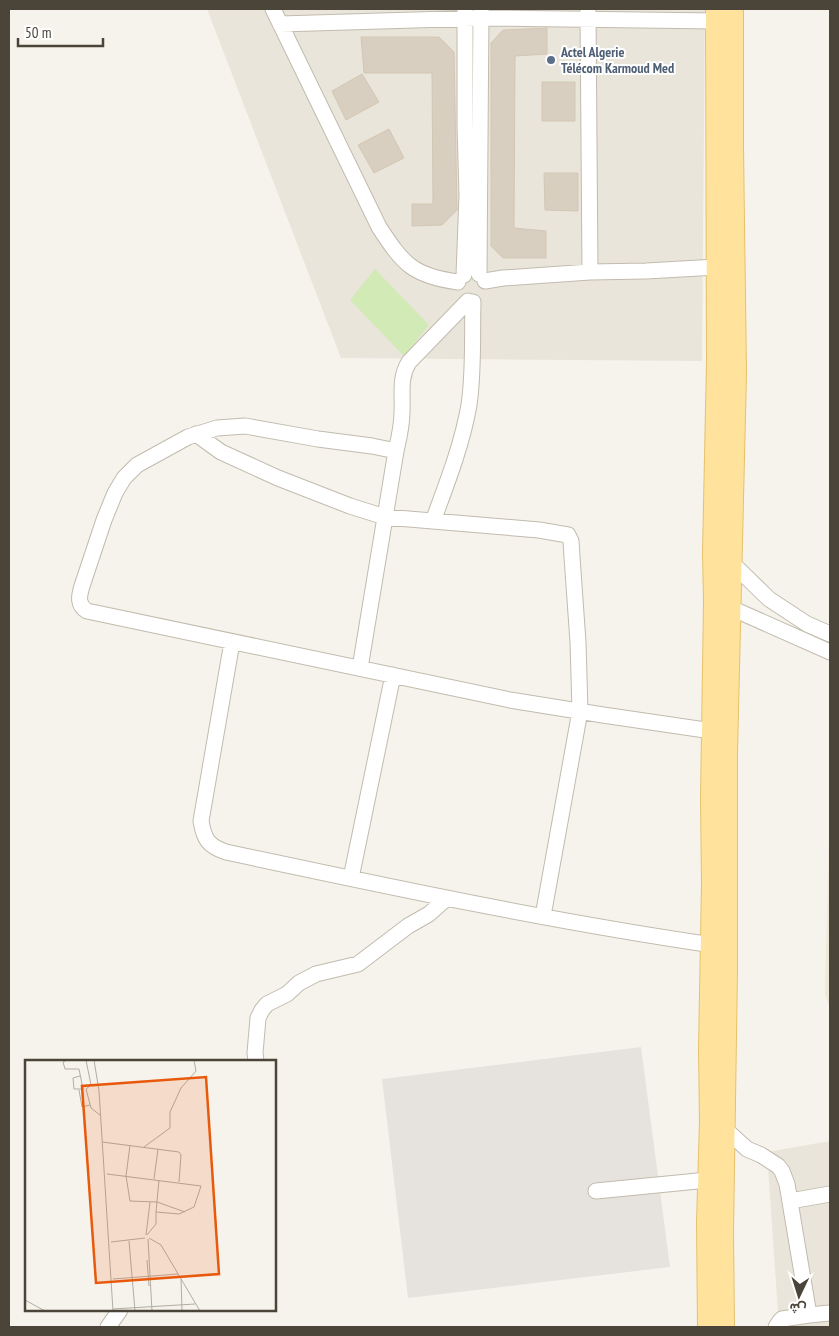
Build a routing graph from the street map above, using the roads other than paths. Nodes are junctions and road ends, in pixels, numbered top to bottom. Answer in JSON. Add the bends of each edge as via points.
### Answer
{"nodes":[{"id":1,"x":273,"y":9,"type":"edge"},
{"id":2,"x":733,"y":9,"type":"edge"},
{"id":3,"x":481,"y":13,"type":"edge"},
{"id":4,"x":465,"y":14,"type":"edge"},
{"id":5,"x":588,"y":14,"type":"edge"},
{"id":6,"x":716,"y":15,"type":"edge"},
{"id":7,"x":280,"y":24,"type":"junction"},
{"id":8,"x":725,"y":148,"type":"junction"},
{"id":9,"x":717,"y":267,"type":"junction"},
{"id":10,"x":590,"y":272,"type":"junction"},
{"id":11,"x":472,"y":278,"type":"junction"},
{"id":12,"x":470,"y":302,"type":"junction"},
{"id":13,"x":196,"y":434,"type":"junction"},
{"id":14,"x":396,"y":451,"type":"junction"},
{"id":15,"x":385,"y":517,"type":"junction"},
{"id":16,"x":433,"y":521,"type":"junction"},
{"id":17,"x":732,"y":564,"type":"junction"},
{"id":18,"x":722,"y":604,"type":"junction"},
{"id":19,"x":830,"y":634,"type":"edge"},
{"id":20,"x":232,"y":642,"type":"junction"},
{"id":21,"x":830,"y":652,"type":"edge"},
{"id":22,"x":360,"y":668,"type":"junction"},
{"id":23,"x":393,"y":675,"type":"junction"},
{"id":24,"x":580,"y":710,"type":"junction"},
{"id":25,"x":712,"y":730,"type":"junction"},
{"id":26,"x":351,"y":878,"type":"junction"},
{"id":27,"x":447,"y":898,"type":"junction"},
{"id":28,"x":543,"y":916,"type":"junction"},
{"id":29,"x":719,"y":946,"type":"junction"},
{"id":30,"x":256,"y":1060,"type":"edge"},
{"id":31,"x":725,"y":1129,"type":"junction"},
{"id":32,"x":747,"y":1149,"type":"junction"},
{"id":33,"x":719,"y":1174,"type":"junction"},
{"id":34,"x":596,"y":1191,"type":"dead end"},
{"id":35,"x":830,"y":1194,"type":"edge"},
{"id":36,"x":790,"y":1201,"type":"junction"},
{"id":37,"x":119,"y":1311,"type":"edge"},
{"id":38,"x":830,"y":1313,"type":"edge"},
{"id":39,"x":809,"y":1315,"type":"junction"},
{"id":40,"x":108,"y":1327,"type":"edge"},
{"id":41,"x":708,"y":1327,"type":"edge"},
{"id":42,"x":724,"y":1327,"type":"edge"},
{"id":43,"x":776,"y":1327,"type":"edge"}],
"edges":[{"from":1,"to":7,"type":"street"},
{"from":2,"to":8,"type":"main road"},
{"from":3,"to":4,"type":"street"},
{"from":3,"to":5,"type":"street"},
{"from":3,"to":11,"type":"street"},
{"from":4,"to":7,"type":"street"},
{"from":4,"to":11,"type":"street","via":[[465,126]]},
{"from":5,"to":6,"type":"street"},
{"from":5,"to":10,"type":"street"},
{"from":6,"to":8,"type":"main road"},
{"from":7,"to":11,"type":"street","via":[[379,227],[394,251],[419,272],[440,280]]},
{"from":8,"to":9,"type":"main road"},
{"from":8,"to":17,"type":"main road","via":[[736,373]]},
{"from":9,"to":10,"type":"street"},
{"from":9,"to":18,"type":"main road","via":[[713,553]]},
{"from":10,"to":11,"type":"street"},
{"from":11,"to":12,"type":"street","via":[[458,292]]},
{"from":11,"to":12,"type":"street","via":[[486,286],[481,298]]},
{"from":12,"to":14,"type":"street","via":[[404,370],[402,421]]},
{"from":12,"to":16,"type":"street","via":[[472,381],[469,404],[449,479]]},
{"from":13,"to":14,"type":"street","via":[[217,428],[245,426]]},
{"from":13,"to":15,"type":"street","via":[[221,452],[278,478]]},
{"from":13,"to":20,"type":"street","via":[[137,465],[124,478],[104,520],[82,586],[80,605],[87,611]]},
{"from":14,"to":15,"type":"street"},
{"from":15,"to":16,"type":"street"},
{"from":15,"to":22,"type":"street"},
{"from":16,"to":24,"type":"street","via":[[568,535],[578,642]]},
{"from":17,"to":18,"type":"main road"},
{"from":17,"to":19,"type":"street","via":[[769,599],[807,624]]},
{"from":18,"to":21,"type":"street"},
{"from":18,"to":25,"type":"main road"},
{"from":18,"to":29,"type":"main road","via":[[727,753]]},
{"from":20,"to":22,"type":"street"},
{"from":20,"to":26,"type":"street","via":[[201,821],[208,842],[226,852]]},
{"from":22,"to":23,"type":"street"},
{"from":23,"to":24,"type":"street","via":[[510,700]]},
{"from":23,"to":26,"type":"street"},
{"from":24,"to":25,"type":"street"},
{"from":24,"to":28,"type":"street"},
{"from":25,"to":29,"type":"main road"},
{"from":26,"to":27,"type":"street"},
{"from":27,"to":28,"type":"street"},
{"from":27,"to":30,"type":"street","via":[[358,964],[316,974],[267,1004],[258,1018]]},
{"from":28,"to":29,"type":"street"},
{"from":29,"to":31,"type":"main road"},
{"from":29,"to":33,"type":"main road"},
{"from":31,"to":32,"type":"street"},
{"from":31,"to":33,"type":"main road"},
{"from":32,"to":33,"type":"street"},
{"from":32,"to":36,"type":"street","via":[[772,1161],[782,1171]]},
{"from":33,"to":34,"type":"street"},
{"from":33,"to":41,"type":"main road","via":[[707,1223]]},
{"from":33,"to":42,"type":"main road"},
{"from":35,"to":36,"type":"street"},
{"from":36,"to":39,"type":"street"},
{"from":37,"to":40,"type":"street"},
{"from":38,"to":39,"type":"street"},
{"from":39,"to":43,"type":"street","via":[[782,1319]]}]}
